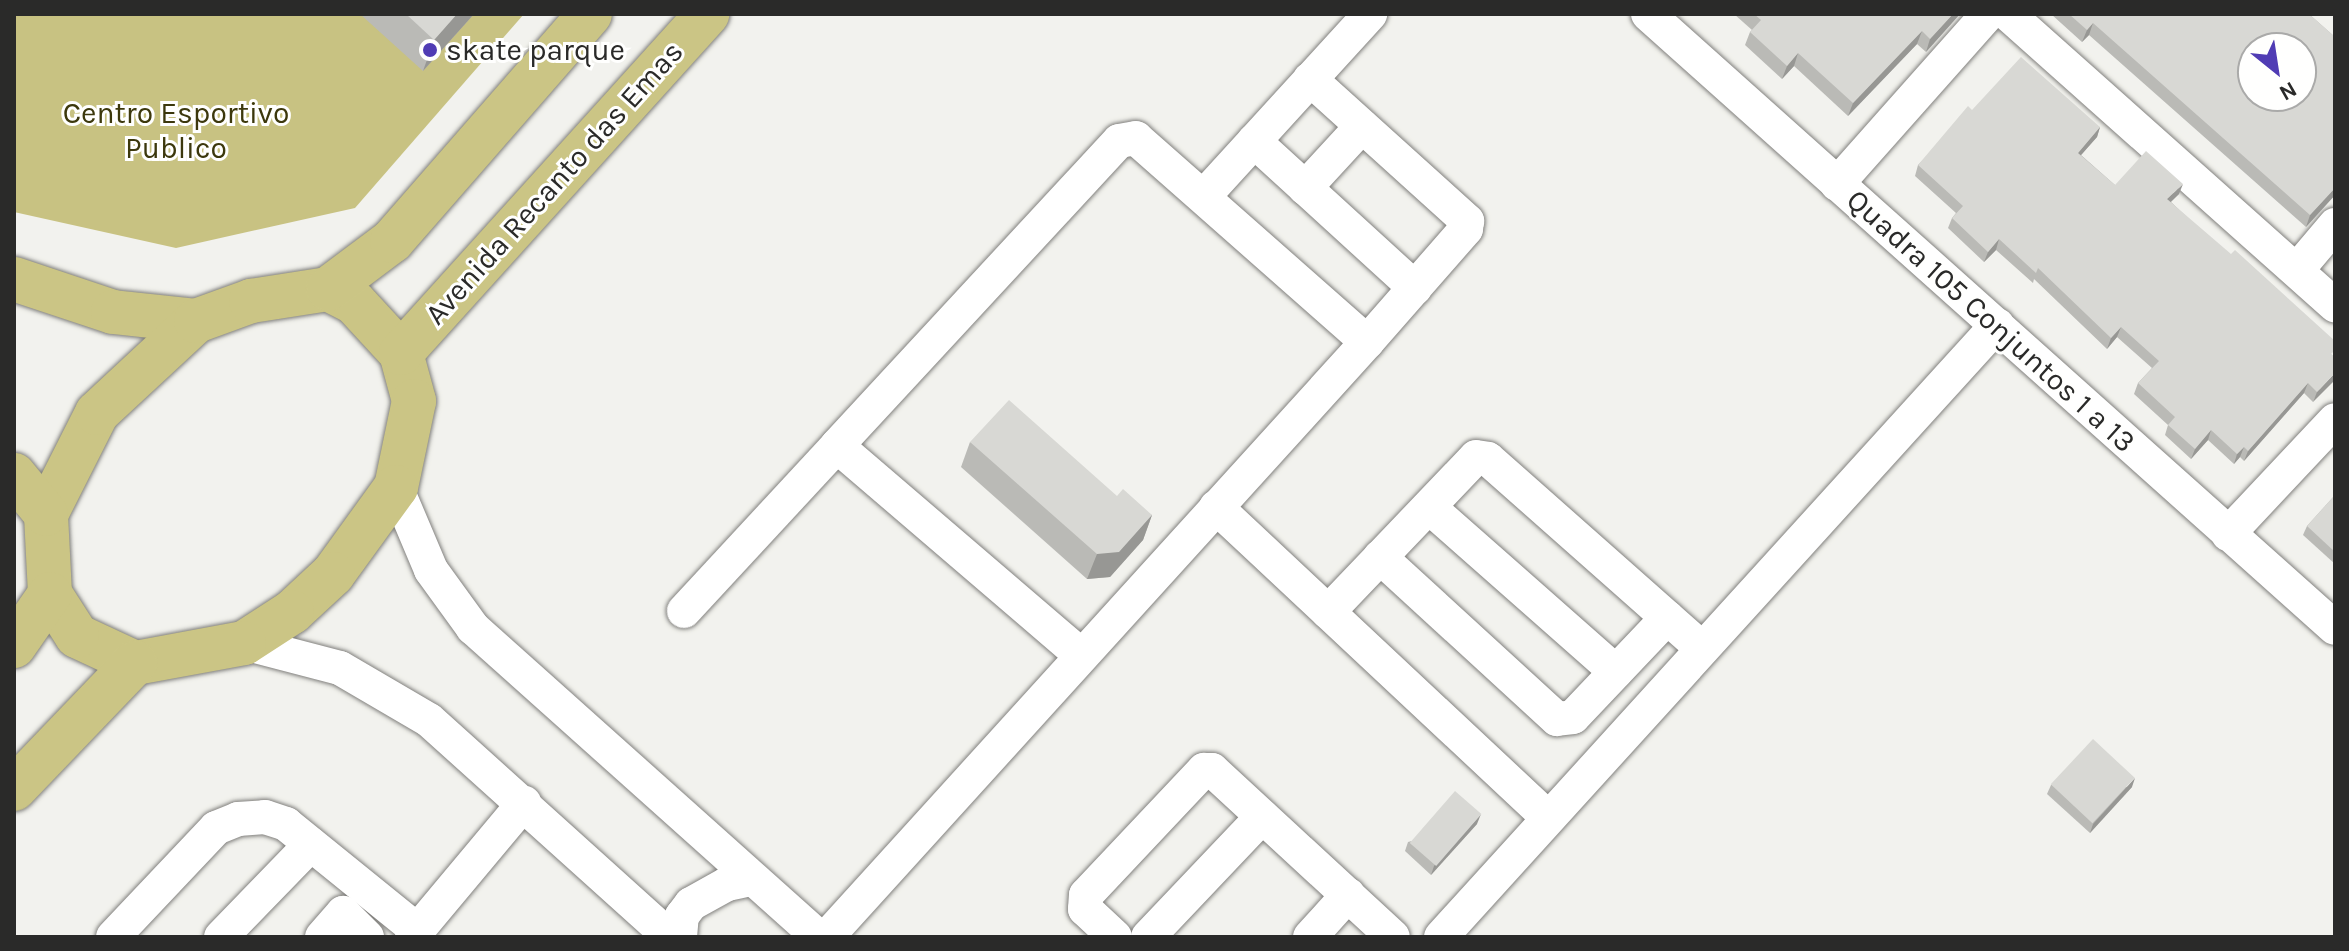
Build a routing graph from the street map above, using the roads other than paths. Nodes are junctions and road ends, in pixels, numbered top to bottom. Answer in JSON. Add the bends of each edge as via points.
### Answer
{"nodes":[{"id":1,"x":590,"y":14,"type":"edge"},
{"id":2,"x":707,"y":14,"type":"edge"},
{"id":3,"x":1370,"y":14,"type":"edge"},
{"id":4,"x":1648,"y":14,"type":"edge"},
{"id":5,"x":1988,"y":14,"type":"edge"},
{"id":6,"x":2008,"y":14,"type":"edge"},
{"id":7,"x":1310,"y":79,"type":"junction"},
{"id":8,"x":1362,"y":126,"type":"junction"},
{"id":9,"x":1254,"y":141,"type":"junction"},
{"id":10,"x":1837,"y":184,"type":"junction"},
{"id":11,"x":1305,"y":188,"type":"junction"},
{"id":12,"x":1205,"y":195,"type":"junction"},
{"id":13,"x":2335,"y":225,"type":"edge"},
{"id":14,"x":2297,"y":270,"type":"junction"},
{"id":15,"x":14,"y":279,"type":"edge"},
{"id":16,"x":1415,"y":288,"type":"junction"},
{"id":17,"x":328,"y":289,"type":"junction"},
{"id":18,"x":2335,"y":305,"type":"edge"},
{"id":19,"x":196,"y":321,"type":"junction"},
{"id":20,"x":1997,"y":325,"type":"junction"},
{"id":21,"x":1367,"y":342,"type":"junction"},
{"id":22,"x":401,"y":353,"type":"junction"},
{"id":23,"x":2335,"y":420,"type":"edge"},
{"id":24,"x":837,"y":446,"type":"junction"},
{"id":25,"x":14,"y":475,"type":"edge"},
{"id":26,"x":396,"y":487,"type":"junction"},
{"id":27,"x":1216,"y":507,"type":"junction"},
{"id":28,"x":1429,"y":507,"type":"junction"},
{"id":29,"x":46,"y":514,"type":"junction"},
{"id":30,"x":2228,"y":534,"type":"junction"},
{"id":31,"x":1380,"y":557,"type":"junction"},
{"id":32,"x":50,"y":594,"type":"junction"},
{"id":33,"x":684,"y":611,"type":"dead end"},
{"id":34,"x":1328,"y":612,"type":"junction"},
{"id":35,"x":1667,"y":618,"type":"junction"},
{"id":36,"x":2335,"y":628,"type":"edge"},
{"id":37,"x":244,"y":643,"type":"junction"},
{"id":38,"x":14,"y":646,"type":"edge"},
{"id":39,"x":1702,"y":648,"type":"junction"},
{"id":40,"x":1080,"y":654,"type":"junction"},
{"id":41,"x":135,"y":663,"type":"junction"},
{"id":42,"x":1616,"y":672,"type":"junction"},
{"id":43,"x":14,"y":789,"type":"edge"},
{"id":44,"x":524,"y":803,"type":"junction"},
{"id":45,"x":1262,"y":817,"type":"junction"},
{"id":46,"x":1548,"y":818,"type":"junction"},
{"id":47,"x":311,"y":844,"type":"junction"},
{"id":48,"x":751,"y":879,"type":"junction"},
{"id":49,"x":1348,"y":895,"type":"junction"},
{"id":50,"x":344,"y":913,"type":"edge"},
{"id":51,"x":415,"y":934,"type":"edge"},
{"id":52,"x":113,"y":937,"type":"edge"},
{"id":53,"x":221,"y":937,"type":"edge"},
{"id":54,"x":367,"y":937,"type":"edge"},
{"id":55,"x":670,"y":937,"type":"edge"},
{"id":56,"x":680,"y":937,"type":"edge"},
{"id":57,"x":819,"y":937,"type":"edge"},
{"id":58,"x":827,"y":937,"type":"edge"},
{"id":59,"x":1115,"y":937,"type":"edge"},
{"id":60,"x":1148,"y":937,"type":"edge"},
{"id":61,"x":1310,"y":937,"type":"edge"},
{"id":62,"x":1393,"y":937,"type":"edge"},
{"id":63,"x":1441,"y":937,"type":"edge"}],
"edges":[{"from":1,"to":17,"type":"main road","via":[[392,241]]},
{"from":2,"to":22,"type":"main road","name":"Avenida Recanto das Emas"},
{"from":3,"to":7,"type":"street"},
{"from":4,"to":10,"type":"street","name":"Quadra 105 Conjuntos 1 a 13"},
{"from":5,"to":10,"type":"street"},
{"from":6,"to":14,"type":"street"},
{"from":7,"to":8,"type":"street"},
{"from":7,"to":9,"type":"street"},
{"from":8,"to":11,"type":"street"},
{"from":8,"to":16,"type":"street","via":[[1467,221],[1466,229]]},
{"from":9,"to":11,"type":"street"},
{"from":9,"to":12,"type":"street"},
{"from":10,"to":20,"type":"street","name":"Quadra 105 Conjuntos 1 a 13"},
{"from":11,"to":16,"type":"street"},
{"from":12,"to":21,"type":"street"},
{"from":12,"to":24,"type":"street","via":[[1149,146],[1136,138],[1119,141]]},
{"from":13,"to":14,"type":"street"},
{"from":14,"to":18,"type":"street"},
{"from":15,"to":19,"type":"main road","via":[[113,312]]},
{"from":16,"to":21,"type":"street"},
{"from":17,"to":19,"type":"main road","via":[[251,301]]},
{"from":17,"to":22,"type":"main road","via":[[354,302]]},
{"from":19,"to":29,"type":"main road","via":[[97,413]]},
{"from":20,"to":30,"type":"street","name":"Quadra 105 Conjuntos 1 a 13"},
{"from":20,"to":39,"type":"street"},
{"from":21,"to":27,"type":"street"},
{"from":22,"to":26,"type":"main road","via":[[414,401]]},
{"from":23,"to":30,"type":"street"},
{"from":24,"to":33,"type":"street"},
{"from":24,"to":40,"type":"street"},
{"from":25,"to":29,"type":"main road"},
{"from":26,"to":37,"type":"main road","via":[[333,574],[292,612]]},
{"from":26,"to":48,"type":"street","via":[[431,570],[473,628]]},
{"from":27,"to":34,"type":"street"},
{"from":27,"to":40,"type":"street"},
{"from":28,"to":31,"type":"street"},
{"from":28,"to":35,"type":"street","via":[[1476,457],[1488,459]]},
{"from":28,"to":42,"type":"street"},
{"from":29,"to":32,"type":"main road"},
{"from":30,"to":36,"type":"street","name":"Quadra 105 Conjuntos 1 a 13"},
{"from":31,"to":34,"type":"street"},
{"from":31,"to":42,"type":"street","via":[[1557,719],[1573,717]]},
{"from":32,"to":38,"type":"main road"},
{"from":32,"to":41,"type":"main road","via":[[77,636]]},
{"from":34,"to":46,"type":"street"},
{"from":35,"to":39,"type":"street"},
{"from":35,"to":42,"type":"street"},
{"from":37,"to":41,"type":"main road"},
{"from":37,"to":44,"type":"street","via":[[353,676],[429,720]]},
{"from":39,"to":46,"type":"street"},
{"from":40,"to":58,"type":"street"},
{"from":41,"to":43,"type":"main road"},
{"from":44,"to":51,"type":"street"},
{"from":44,"to":55,"type":"street"},
{"from":45,"to":49,"type":"street"},
{"from":45,"to":59,"type":"street","via":[[1212,770],[1204,770],[1086,895],[1085,909]]},
{"from":45,"to":60,"type":"street"},
{"from":46,"to":63,"type":"street"},
{"from":47,"to":50,"type":"street"},
{"from":47,"to":52,"type":"street","via":[[278,820],[224,824]]},
{"from":47,"to":53,"type":"street"},
{"from":48,"to":56,"type":"street","via":[[706,893],[691,904],[682,916]]},
{"from":48,"to":57,"type":"street"},
{"from":49,"to":61,"type":"street"},
{"from":49,"to":62,"type":"street"},
{"from":50,"to":51,"type":"street"},
{"from":50,"to":54,"type":"street"}]}
